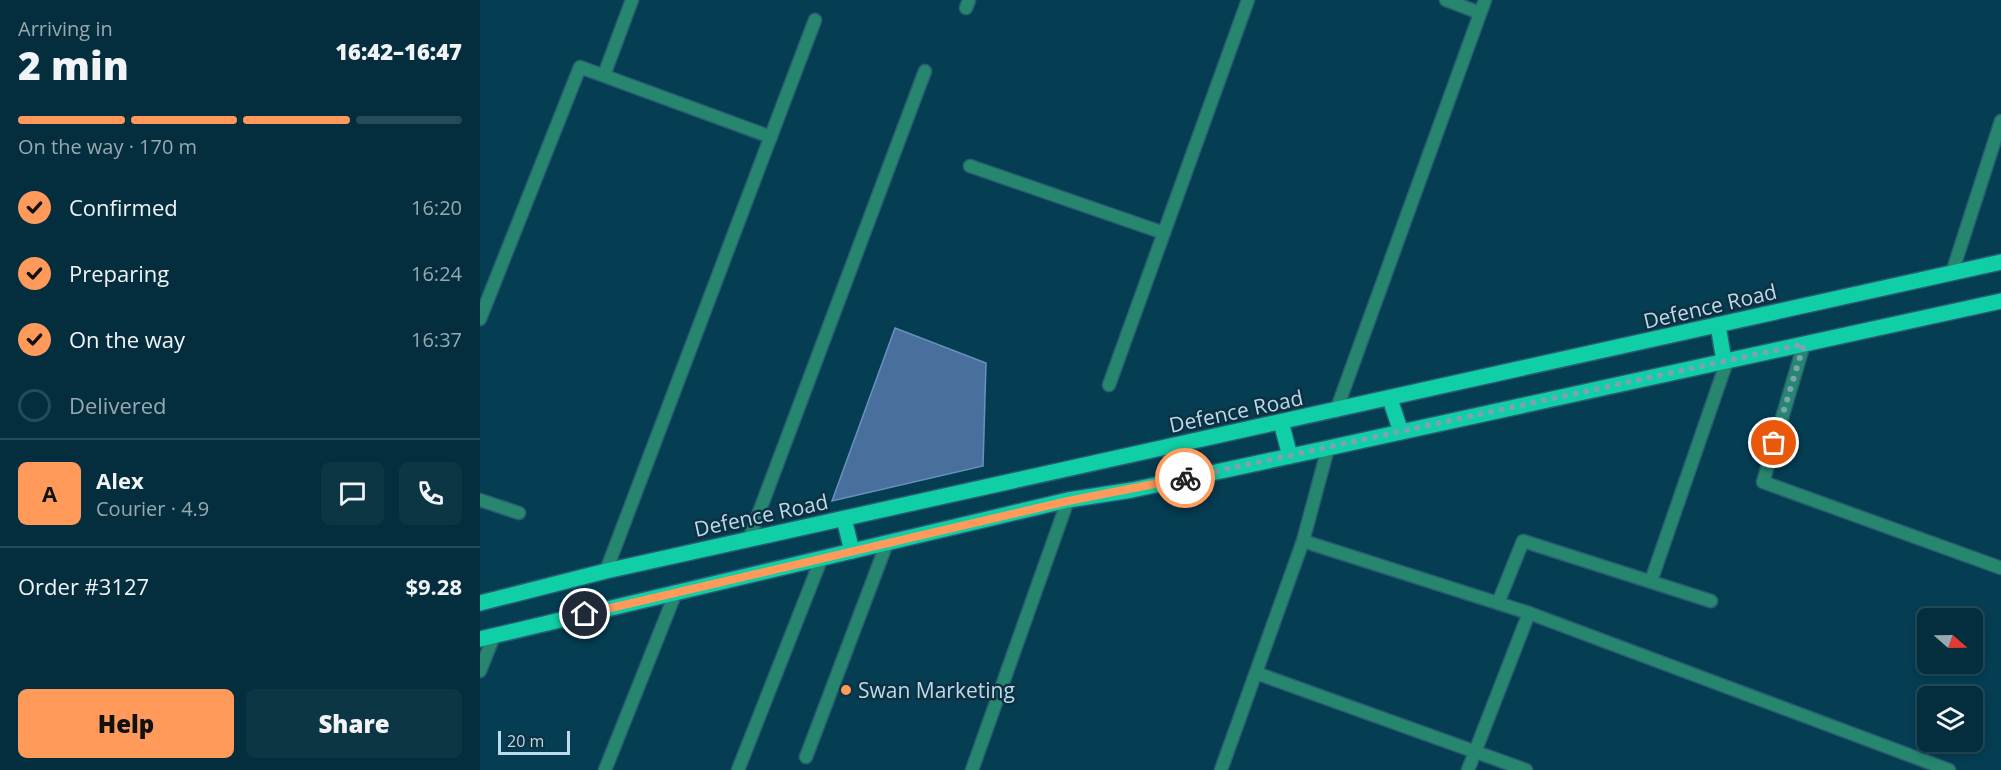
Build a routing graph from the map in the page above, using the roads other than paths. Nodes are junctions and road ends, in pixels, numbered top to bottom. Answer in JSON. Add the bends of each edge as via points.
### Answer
{"nodes":[{"id":1,"x":633,"y":0,"type":"edge"},
{"id":2,"x":1248,"y":0,"type":"edge"},
{"id":3,"x":1446,"y":0,"type":"edge"},
{"id":4,"x":1485,"y":0,"type":"edge"},
{"id":5,"x":1480,"y":13,"type":"junction"},
{"id":6,"x":815,"y":20,"type":"dead end"},
{"id":7,"x":925,"y":71,"type":"dead end"},
{"id":8,"x":604,"y":75,"type":"junction"},
{"id":9,"x":2001,"y":121,"type":"edge"},
{"id":10,"x":771,"y":137,"type":"junction"},
{"id":11,"x":970,"y":166,"type":"dead end"},
{"id":12,"x":1164,"y":233,"type":"junction"},
{"id":13,"x":2001,"y":262,"type":"edge"},
{"id":14,"x":1952,"y":273,"type":"junction"},
{"id":15,"x":2001,"y":300,"type":"edge"},
{"id":16,"x":480,"y":319,"type":"edge"},
{"id":17,"x":1718,"y":326,"type":"junction"},
{"id":18,"x":1804,"y":344,"type":"junction"},
{"id":19,"x":1725,"y":361,"type":"junction"},
{"id":20,"x":1110,"y":385,"type":"dead end"},
{"id":21,"x":1390,"y":399,"type":"junction"},
{"id":22,"x":1335,"y":411,"type":"junction"},
{"id":23,"x":1281,"y":422,"type":"junction"},
{"id":24,"x":1401,"y":432,"type":"junction"},
{"id":25,"x":1328,"y":448,"type":"junction"},
{"id":26,"x":1290,"y":456,"type":"junction"},
{"id":27,"x":480,"y":500,"type":"edge"},
{"id":28,"x":1068,"y":501,"type":"junction"},
{"id":29,"x":519,"y":513,"type":"dead end"},
{"id":30,"x":844,"y":519,"type":"junction"},
{"id":31,"x":749,"y":539,"type":"junction"},
{"id":32,"x":1303,"y":541,"type":"junction"},
{"id":33,"x":886,"y":543,"type":"junction"},
{"id":34,"x":852,"y":551,"type":"junction"},
{"id":35,"x":822,"y":557,"type":"junction"},
{"id":36,"x":2001,"y":568,"type":"edge"},
{"id":37,"x":606,"y":571,"type":"junction"},
{"id":38,"x":1651,"y":581,"type":"junction"},
{"id":39,"x":676,"y":592,"type":"junction"},
{"id":40,"x":1711,"y":601,"type":"dead end"},
{"id":41,"x":480,"y":603,"type":"edge"},
{"id":42,"x":1498,"y":603,"type":"junction"},
{"id":43,"x":1529,"y":613,"type":"junction"},
{"id":44,"x":487,"y":638,"type":"edge"},
{"id":45,"x":480,"y":671,"type":"edge"},
{"id":46,"x":1256,"y":673,"type":"junction"},
{"id":47,"x":1475,"y":752,"type":"junction"},
{"id":48,"x":806,"y":757,"type":"dead end"},
{"id":49,"x":605,"y":770,"type":"edge"},
{"id":50,"x":738,"y":770,"type":"edge"},
{"id":51,"x":972,"y":770,"type":"edge"},
{"id":52,"x":1221,"y":770,"type":"edge"},
{"id":53,"x":1468,"y":770,"type":"edge"},
{"id":54,"x":1526,"y":770,"type":"edge"},
{"id":55,"x":1947,"y":770,"type":"edge"}],
"edges":[{"from":1,"to":8,"type":"street"},
{"from":2,"to":12,"type":"street"},
{"from":3,"to":5,"type":"street"},
{"from":4,"to":5,"type":"street"},
{"from":5,"to":22,"type":"street"},
{"from":6,"to":10,"type":"street"},
{"from":7,"to":31,"type":"street"},
{"from":8,"to":10,"type":"street"},
{"from":8,"to":16,"type":"street","via":[[580,67]]},
{"from":9,"to":14,"type":"street"},
{"from":10,"to":37,"type":"street"},
{"from":11,"to":12,"type":"street"},
{"from":12,"to":20,"type":"street"},
{"from":13,"to":14,"type":"main road","name":"Defence Road"},
{"from":14,"to":17,"type":"main road","name":"Defence Road"},
{"from":15,"to":18,"type":"main road"},
{"from":17,"to":19,"type":"main road"},
{"from":17,"to":21,"type":"main road","name":"Defence Road"},
{"from":18,"to":19,"type":"main road"},
{"from":18,"to":36,"type":"street","via":[[1763,482]]},
{"from":19,"to":24,"type":"main road"},
{"from":19,"to":38,"type":"street"},
{"from":21,"to":22,"type":"main road","name":"Defence Road"},
{"from":21,"to":24,"type":"main road"},
{"from":22,"to":23,"type":"main road","name":"Defence Road"},
{"from":23,"to":26,"type":"main road"},
{"from":23,"to":30,"type":"main road","name":"Defence Road"},
{"from":24,"to":25,"type":"main road"},
{"from":25,"to":26,"type":"main road"},
{"from":25,"to":32,"type":"street"},
{"from":26,"to":28,"type":"main road"},
{"from":27,"to":29,"type":"street"},
{"from":28,"to":33,"type":"main road"},
{"from":28,"to":51,"type":"street"},
{"from":30,"to":31,"type":"main road","name":"Defence Road"},
{"from":30,"to":34,"type":"main road"},
{"from":31,"to":37,"type":"main road","name":"Defence Road"},
{"from":32,"to":42,"type":"street"},
{"from":32,"to":46,"type":"street"},
{"from":33,"to":34,"type":"main road"},
{"from":33,"to":48,"type":"street"},
{"from":34,"to":35,"type":"main road"},
{"from":35,"to":39,"type":"main road"},
{"from":35,"to":50,"type":"street"},
{"from":37,"to":41,"type":"main road","name":"Defence Road"},
{"from":38,"to":40,"type":"street"},
{"from":38,"to":42,"type":"street","via":[[1523,541]]},
{"from":39,"to":44,"type":"main road"},
{"from":39,"to":49,"type":"street"},
{"from":42,"to":43,"type":"street"},
{"from":43,"to":47,"type":"street"},
{"from":43,"to":55,"type":"street"},
{"from":44,"to":45,"type":"street"},
{"from":46,"to":47,"type":"street"},
{"from":46,"to":52,"type":"street"},
{"from":47,"to":53,"type":"street"},
{"from":47,"to":54,"type":"street"}]}
